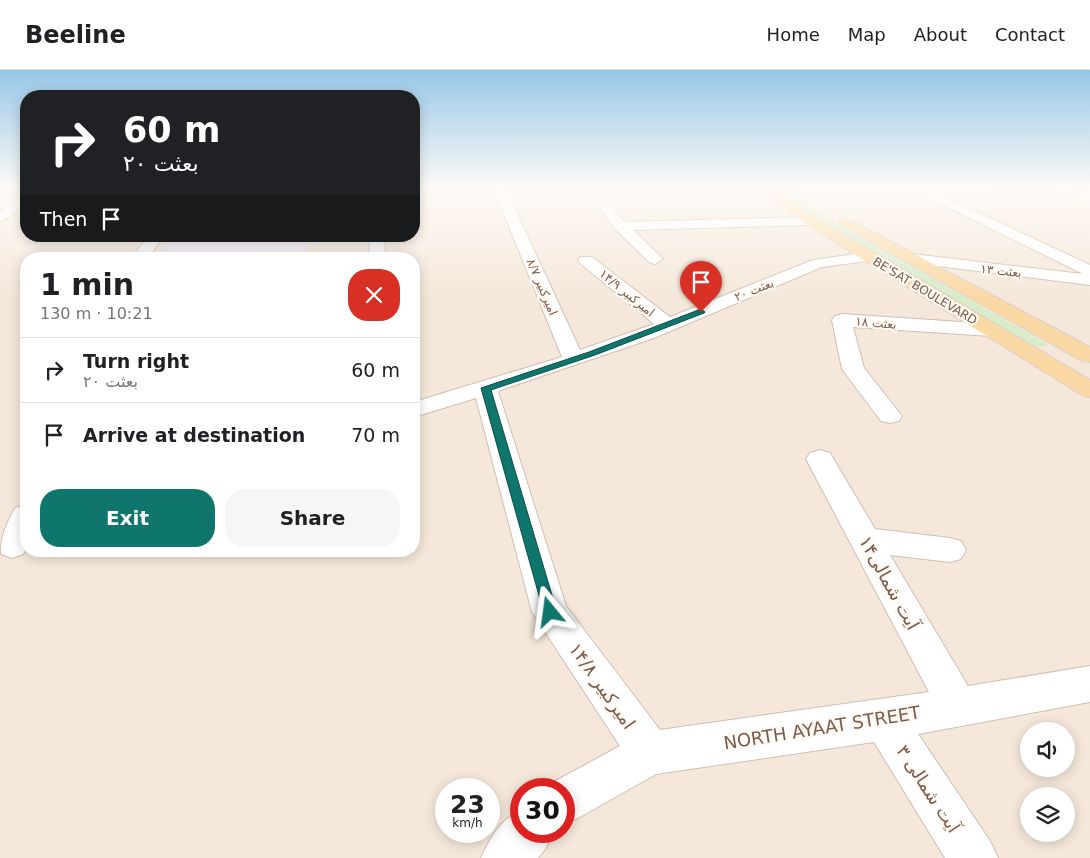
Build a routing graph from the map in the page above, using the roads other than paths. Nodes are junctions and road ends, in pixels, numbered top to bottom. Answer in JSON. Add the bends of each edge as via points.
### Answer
{"nodes":[{"id":1,"x":515,"y":224,"type":"edge"},
{"id":2,"x":657,"y":224,"type":"edge"},
{"id":3,"x":833,"y":224,"type":"edge"},
{"id":4,"x":842,"y":224,"type":"edge"},
{"id":5,"x":991,"y":224,"type":"edge"},
{"id":6,"x":620,"y":226,"type":"joint"},
{"id":7,"x":152,"y":242,"type":"edge"},
{"id":8,"x":144,"y":252,"type":"edge"},
{"id":9,"x":869,"y":257,"type":"junction"},
{"id":10,"x":655,"y":259,"type":"dead end"},
{"id":11,"x":912,"y":259,"type":"junction"},
{"id":12,"x":586,"y":260,"type":"dead end"},
{"id":13,"x":1090,"y":271,"type":"edge"},
{"id":14,"x":1090,"y":280,"type":"edge"},
{"id":15,"x":668,"y":325,"type":"junction"},
{"id":16,"x":991,"y":330,"type":"junction"},
{"id":17,"x":1090,"y":358,"type":"edge"},
{"id":18,"x":574,"y":360,"type":"junction"},
{"id":19,"x":1044,"y":362,"type":"junction"},
{"id":20,"x":486,"y":388,"type":"junction"},
{"id":21,"x":1090,"y":390,"type":"edge"},
{"id":22,"x":420,"y":408,"type":"edge"},
{"id":23,"x":890,"y":416,"type":"dead end"},
{"id":24,"x":820,"y":459,"type":"dead end"},
{"id":25,"x":20,"y":529,"type":"edge"},
{"id":26,"x":865,"y":540,"type":"junction"},
{"id":27,"x":13,"y":545,"type":"edge"},
{"id":28,"x":950,"y":550,"type":"dead end"},
{"id":29,"x":1090,"y":684,"type":"edge"},
{"id":30,"x":958,"y":707,"type":"junction"},
{"id":31,"x":884,"y":720,"type":"junction"},
{"id":32,"x":650,"y":753,"type":"junction"},
{"id":33,"x":575,"y":795,"type":"edge"},
{"id":34,"x":519,"y":843,"type":"edge"},
{"id":35,"x":506,"y":858,"type":"edge"},
{"id":36,"x":973,"y":858,"type":"edge"}],
"edges":[{"from":1,"to":18,"type":"street","name":"امیرکبیر ۸/۷"},
{"from":2,"to":6,"type":"street"},
{"from":3,"to":9,"type":"main road","name":"BE'SAT BOULEVARD"},
{"from":4,"to":11,"type":"main road","name":"BE'SAT BOULEVARD"},
{"from":5,"to":13,"type":"street"},
{"from":6,"to":10,"type":"street"},
{"from":7,"to":8,"type":"street"},
{"from":9,"to":15,"type":"street","name":"بعثت ۲۰","via":[[819,263]]},
{"from":9,"to":16,"type":"main road","name":"BE'SAT BOULEVARD"},
{"from":11,"to":14,"type":"street","name":"بعثت ۱۳"},
{"from":11,"to":17,"type":"main road","name":"BE'SAT BOULEVARD"},
{"from":12,"to":15,"type":"street","name":"امیرکبیر ۱۴/۹"},
{"from":15,"to":18,"type":"street","name":"بعثت ۲۰"},
{"from":16,"to":19,"type":"main road","name":"BE'SAT BOULEVARD"},
{"from":16,"to":23,"type":"street","name":"بعثت ۱۸","via":[[842,320],[853,369]]},
{"from":17,"to":19,"type":"main road"},
{"from":18,"to":20,"type":"street","name":"بعثت ۲۰"},
{"from":19,"to":21,"type":"main road","name":"BE'SAT BOULEVARD"},
{"from":20,"to":22,"type":"street","name":"بعثت ۲۰"},
{"from":20,"to":32,"type":"street","name":"امیرکبیر ۱۴/۸","via":[[550,612]]},
{"from":24,"to":26,"type":"street","name":"آیت شمالی۱۴"},
{"from":25,"to":27,"type":"street"},
{"from":26,"to":28,"type":"street"},
{"from":26,"to":30,"type":"street","name":"آیت شمالی۱۴"},
{"from":29,"to":30,"type":"street","name":"NORTH AYAAT STREET"},
{"from":30,"to":31,"type":"street","name":"NORTH AYAAT STREET"},
{"from":31,"to":32,"type":"street","name":"NORTH AYAAT STREET"},
{"from":31,"to":36,"type":"street","name":"آیت شمالی ۳"},
{"from":32,"to":33,"type":"street","name":"NORTH AYAAT STREET"},
{"from":34,"to":35,"type":"street"}]}
